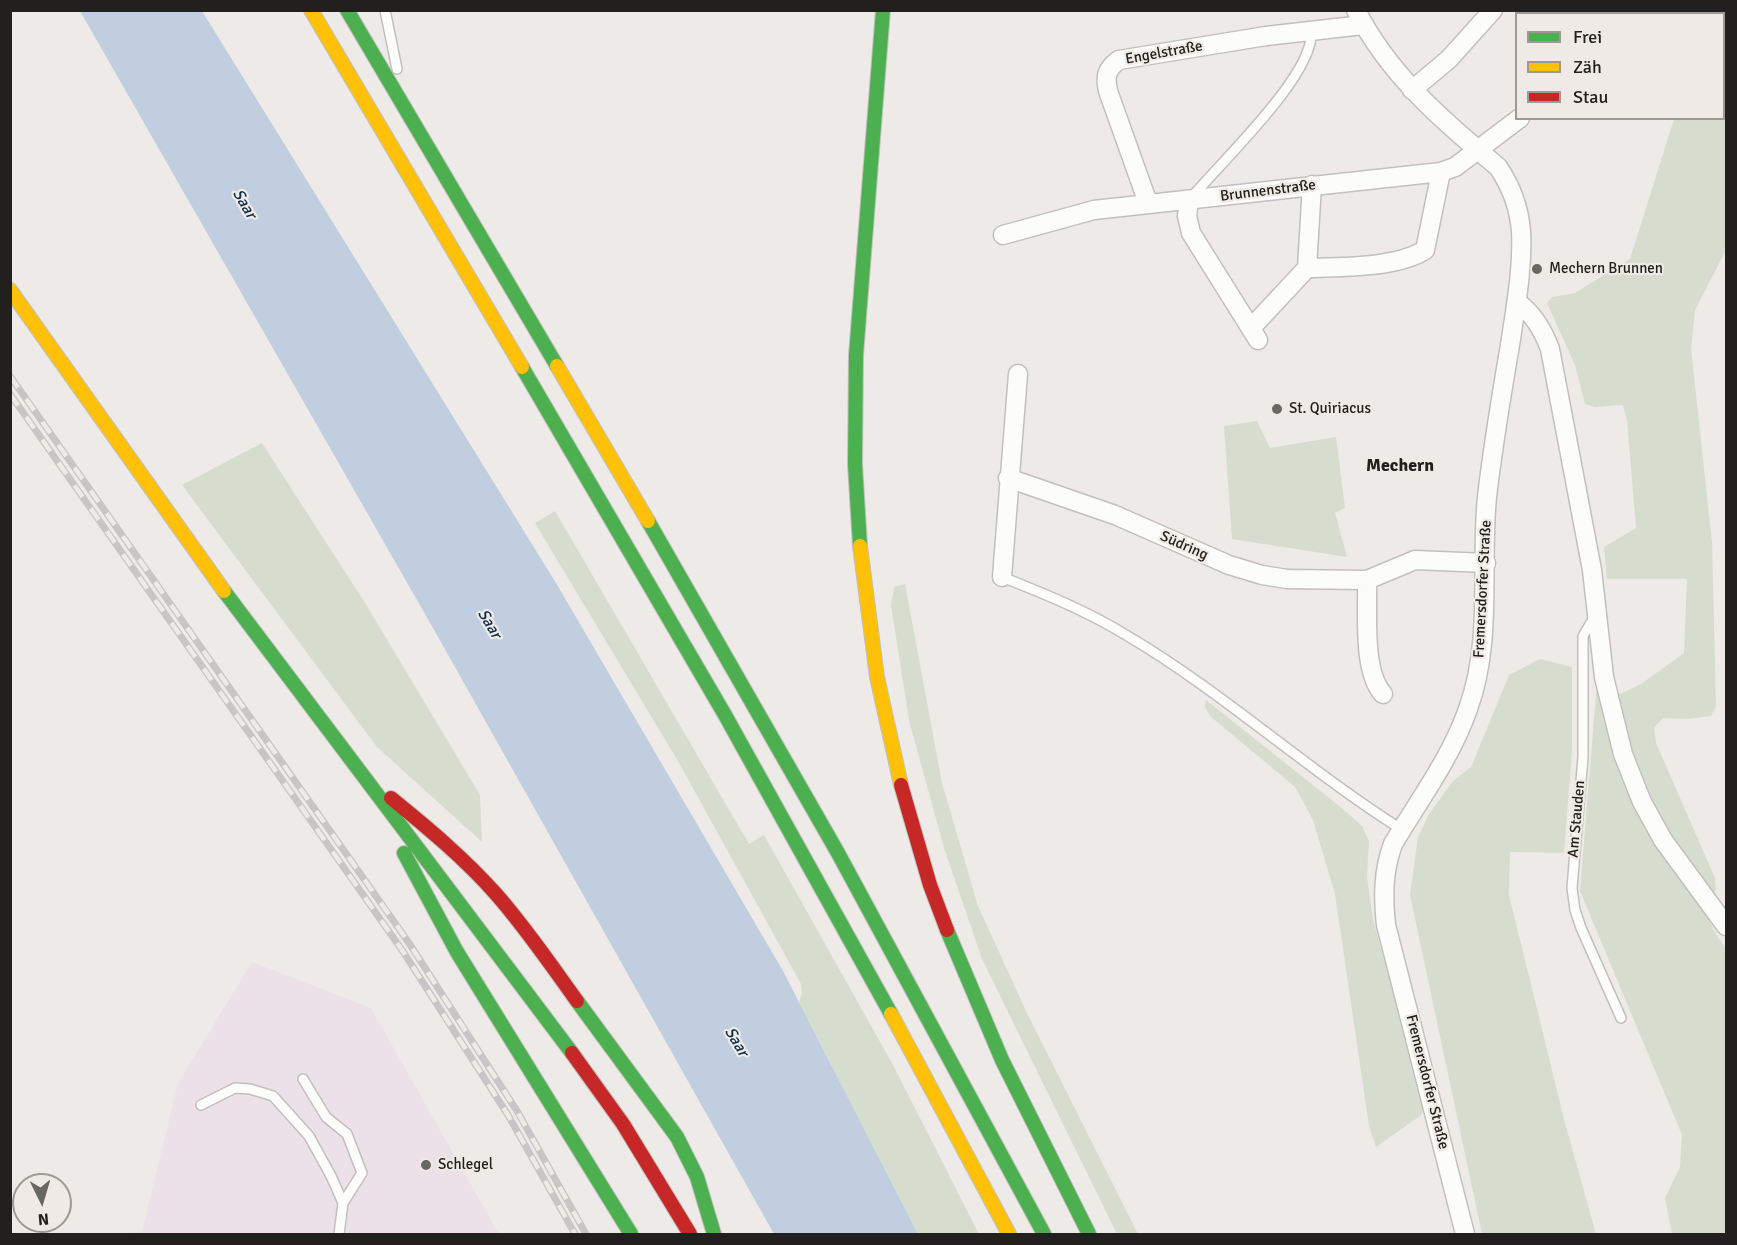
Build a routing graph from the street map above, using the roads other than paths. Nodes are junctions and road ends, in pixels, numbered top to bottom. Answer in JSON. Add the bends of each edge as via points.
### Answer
{"nodes":[{"id":1,"x":311,"y":10,"type":"edge"},
{"id":2,"x":347,"y":10,"type":"edge"},
{"id":3,"x":385,"y":10,"type":"edge"},
{"id":4,"x":883,"y":10,"type":"edge"},
{"id":5,"x":1493,"y":10,"type":"edge"},
{"id":6,"x":1360,"y":18,"type":"edge"},
{"id":7,"x":1311,"y":32,"type":"junction"},
{"id":8,"x":1412,"y":90,"type":"junction"},
{"id":9,"x":406,"y":110,"type":"junction"},
{"id":10,"x":1517,"y":120,"type":"edge"},
{"id":11,"x":1477,"y":149,"type":"junction"},
{"id":12,"x":1441,"y":172,"type":"junction"},
{"id":13,"x":1312,"y":186,"type":"junction"},
{"id":14,"x":1189,"y":201,"type":"junction"},
{"id":15,"x":1148,"y":203,"type":"junction"},
{"id":16,"x":1003,"y":235,"type":"dead end"},
{"id":17,"x":1307,"y":268,"type":"junction"},
{"id":18,"x":10,"y":290,"type":"edge"},
{"id":19,"x":1516,"y":303,"type":"junction"},
{"id":20,"x":1018,"y":374,"type":"dead end"},
{"id":21,"x":1008,"y":478,"type":"junction"},
{"id":22,"x":1486,"y":563,"type":"junction"},
{"id":23,"x":1002,"y":578,"type":"joint"},
{"id":24,"x":1367,"y":580,"type":"junction"},
{"id":25,"x":1597,"y":614,"type":"junction"},
{"id":26,"x":1383,"y":694,"type":"dead end"},
{"id":27,"x":358,"y":772,"type":"junction"},
{"id":28,"x":1401,"y":829,"type":"junction"},
{"id":29,"x":1726,"y":926,"type":"edge"},
{"id":30,"x":1621,"y":1018,"type":"dead end"},
{"id":31,"x":303,"y":1079,"type":"dead end"},
{"id":32,"x":201,"y":1105,"type":"dead end"},
{"id":33,"x":344,"y":1203,"type":"junction"},
{"id":34,"x":339,"y":1234,"type":"edge"},
{"id":35,"x":631,"y":1234,"type":"edge"},
{"id":36,"x":690,"y":1234,"type":"edge"},
{"id":37,"x":714,"y":1234,"type":"edge"},
{"id":38,"x":1008,"y":1234,"type":"edge"},
{"id":39,"x":1044,"y":1234,"type":"edge"},
{"id":40,"x":1089,"y":1234,"type":"edge"},
{"id":41,"x":1465,"y":1234,"type":"edge"}],
"edges":[{"from":1,"to":38,"type":"main road","via":[[783,816]]},
{"from":2,"to":9,"type":"main road"},
{"from":3,"to":9,"type":"lane"},
{"from":4,"to":40,"type":"main road","via":[[855,387],[854,445],[866,603],[888,733],[933,893],[985,1025]]},
{"from":5,"to":8,"type":"street","via":[[1455,53]]},
{"from":6,"to":7,"type":"street","name":"Engelstraße"},
{"from":6,"to":8,"type":"street","name":"Fremersdorfer Straße","via":[[1386,61]]},
{"from":7,"to":14,"type":"lane","via":[[1308,51],[1270,110]]},
{"from":7,"to":15,"type":"street","name":"Engelstraße","via":[[1119,60],[1111,66],[1105,78],[1108,91]]},
{"from":8,"to":11,"type":"street","name":"Fremersdorfer Straße"},
{"from":9,"to":39,"type":"main road","via":[[810,801]]},
{"from":10,"to":11,"type":"street","name":"Brunnenstraße"},
{"from":11,"to":12,"type":"street","name":"Brunnenstraße","via":[[1455,167]]},
{"from":11,"to":19,"type":"street","name":"Fremersdorfer Straße","via":[[1508,181],[1518,208],[1521,242]]},
{"from":12,"to":13,"type":"street","name":"Brunnenstraße"},
{"from":12,"to":17,"type":"street","via":[[1425,250],[1373,264]]},
{"from":13,"to":14,"type":"street","name":"Brunnenstraße"},
{"from":13,"to":17,"type":"street"},
{"from":14,"to":15,"type":"street","name":"Brunnenstraße"},
{"from":14,"to":17,"type":"street","via":[[1191,233],[1255,333]]},
{"from":15,"to":16,"type":"street","name":"Brunnenstraße","via":[[1057,218]]},
{"from":18,"to":27,"type":"main road","via":[[160,503]]},
{"from":19,"to":22,"type":"street","name":"Fremersdorfer Straße","via":[[1492,453]]},
{"from":19,"to":25,"type":"street","via":[[1530,313],[1544,332],[1550,349],[1578,486]]},
{"from":20,"to":21,"type":"street"},
{"from":21,"to":23,"type":"street"},
{"from":21,"to":24,"type":"street","name":"Südring","via":[[1115,515],[1229,565],[1262,575]]},
{"from":22,"to":24,"type":"street","name":"Südring","via":[[1415,560]]},
{"from":22,"to":28,"type":"street","name":"Fremersdorfer Straße","via":[[1479,669],[1468,709],[1435,776]]},
{"from":23,"to":28,"type":"lane","via":[[1084,611],[1127,635],[1181,670],[1346,794]]},
{"from":24,"to":26,"type":"street","via":[[1370,671],[1375,686]]},
{"from":25,"to":29,"type":"street","via":[[1604,677],[1623,754],[1642,802],[1663,840]]},
{"from":25,"to":30,"type":"lane","name":"Am Stauden","via":[[1583,636],[1583,758],[1572,888],[1581,928]]},
{"from":27,"to":35,"type":"main road","via":[[457,952]]},
{"from":27,"to":36,"type":"main road","via":[[580,1064],[623,1124]]},
{"from":27,"to":37,"type":"main road","via":[[444,841],[488,883],[666,1120],[688,1157]]},
{"from":28,"to":41,"type":"street","name":"Fremersdorfer Straße","via":[[1387,860],[1383,897],[1386,925]]},
{"from":31,"to":33,"type":"lane","via":[[326,1117],[347,1134],[362,1173]]},
{"from":32,"to":33,"type":"lane","via":[[236,1088],[273,1096],[309,1136]]},
{"from":33,"to":34,"type":"lane"}]}
